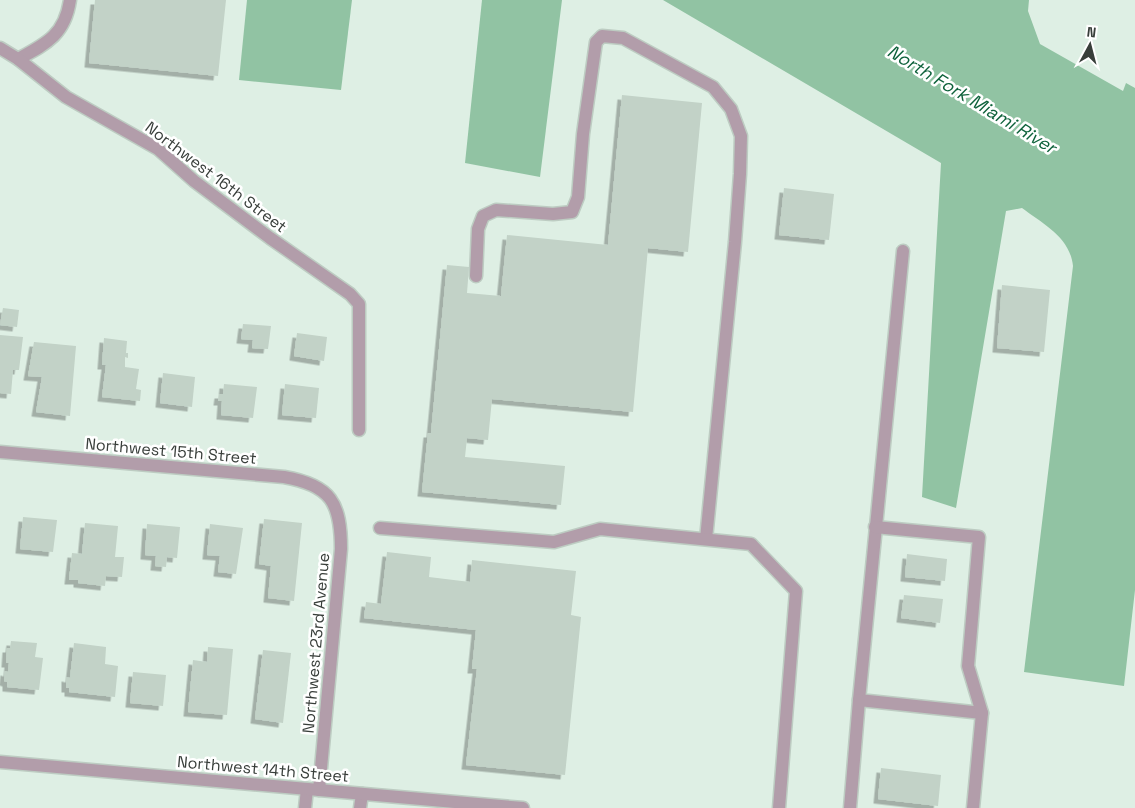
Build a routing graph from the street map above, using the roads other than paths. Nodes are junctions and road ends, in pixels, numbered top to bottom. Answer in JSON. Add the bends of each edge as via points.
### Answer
{"nodes":[{"id":1,"x":70,"y":0,"type":"edge"},
{"id":2,"x":0,"y":48,"type":"edge"},
{"id":3,"x":18,"y":59,"type":"junction"},
{"id":4,"x":903,"y":252,"type":"dead end"},
{"id":5,"x":476,"y":276,"type":"dead end"},
{"id":6,"x":358,"y":430,"type":"dead end"},
{"id":7,"x":0,"y":452,"type":"edge"},
{"id":8,"x":332,"y":500,"type":"joint"},
{"id":9,"x":876,"y":527,"type":"junction"},
{"id":10,"x":380,"y":528,"type":"dead end"},
{"id":11,"x":706,"y":539,"type":"junction"},
{"id":12,"x":859,"y":700,"type":"junction"},
{"id":13,"x":982,"y":713,"type":"junction"},
{"id":14,"x":0,"y":762,"type":"edge"},
{"id":15,"x":313,"y":790,"type":"junction"},
{"id":16,"x":362,"y":794,"type":"junction"},
{"id":17,"x":305,"y":808,"type":"edge"},
{"id":18,"x":360,"y":808,"type":"edge"},
{"id":19,"x":523,"y":808,"type":"edge"},
{"id":20,"x":779,"y":808,"type":"edge"},
{"id":21,"x":850,"y":808,"type":"edge"},
{"id":22,"x":973,"y":808,"type":"edge"}],
"edges":[{"from":1,"to":3,"type":"street","via":[[60,29],[48,43]]},
{"from":2,"to":3,"type":"street","name":"Northwest 16th Street"},
{"from":3,"to":6,"type":"street","name":"Northwest 16th Street","via":[[66,97],[158,149],[194,182],[339,285],[359,304]]},
{"from":4,"to":9,"type":"street"},
{"from":5,"to":11,"type":"street","via":[[478,229],[483,216],[496,210],[572,212],[578,197],[596,42],[602,36],[624,38],[713,87],[731,109],[741,136]]},
{"from":7,"to":8,"type":"street","name":"Northwest 15th Street","via":[[284,477],[312,484]]},
{"from":8,"to":15,"type":"street","name":"Northwest 23rd Avenue","via":[[338,515],[341,549]]},
{"from":9,"to":12,"type":"street"},
{"from":9,"to":13,"type":"street","via":[[979,537],[968,666]]},
{"from":10,"to":11,"type":"street","via":[[554,542],[600,529]]},
{"from":11,"to":20,"type":"street","via":[[751,544],[796,591]]},
{"from":12,"to":13,"type":"street"},
{"from":12,"to":21,"type":"street"},
{"from":13,"to":22,"type":"street"},
{"from":14,"to":15,"type":"street","name":"Northwest 14th Street"},
{"from":15,"to":16,"type":"street","name":"Northwest 14th Street"},
{"from":15,"to":17,"type":"street","name":"Northwest 23rd Avenue"},
{"from":16,"to":18,"type":"street"},
{"from":16,"to":19,"type":"street","name":"Northwest 14th Street"}]}
